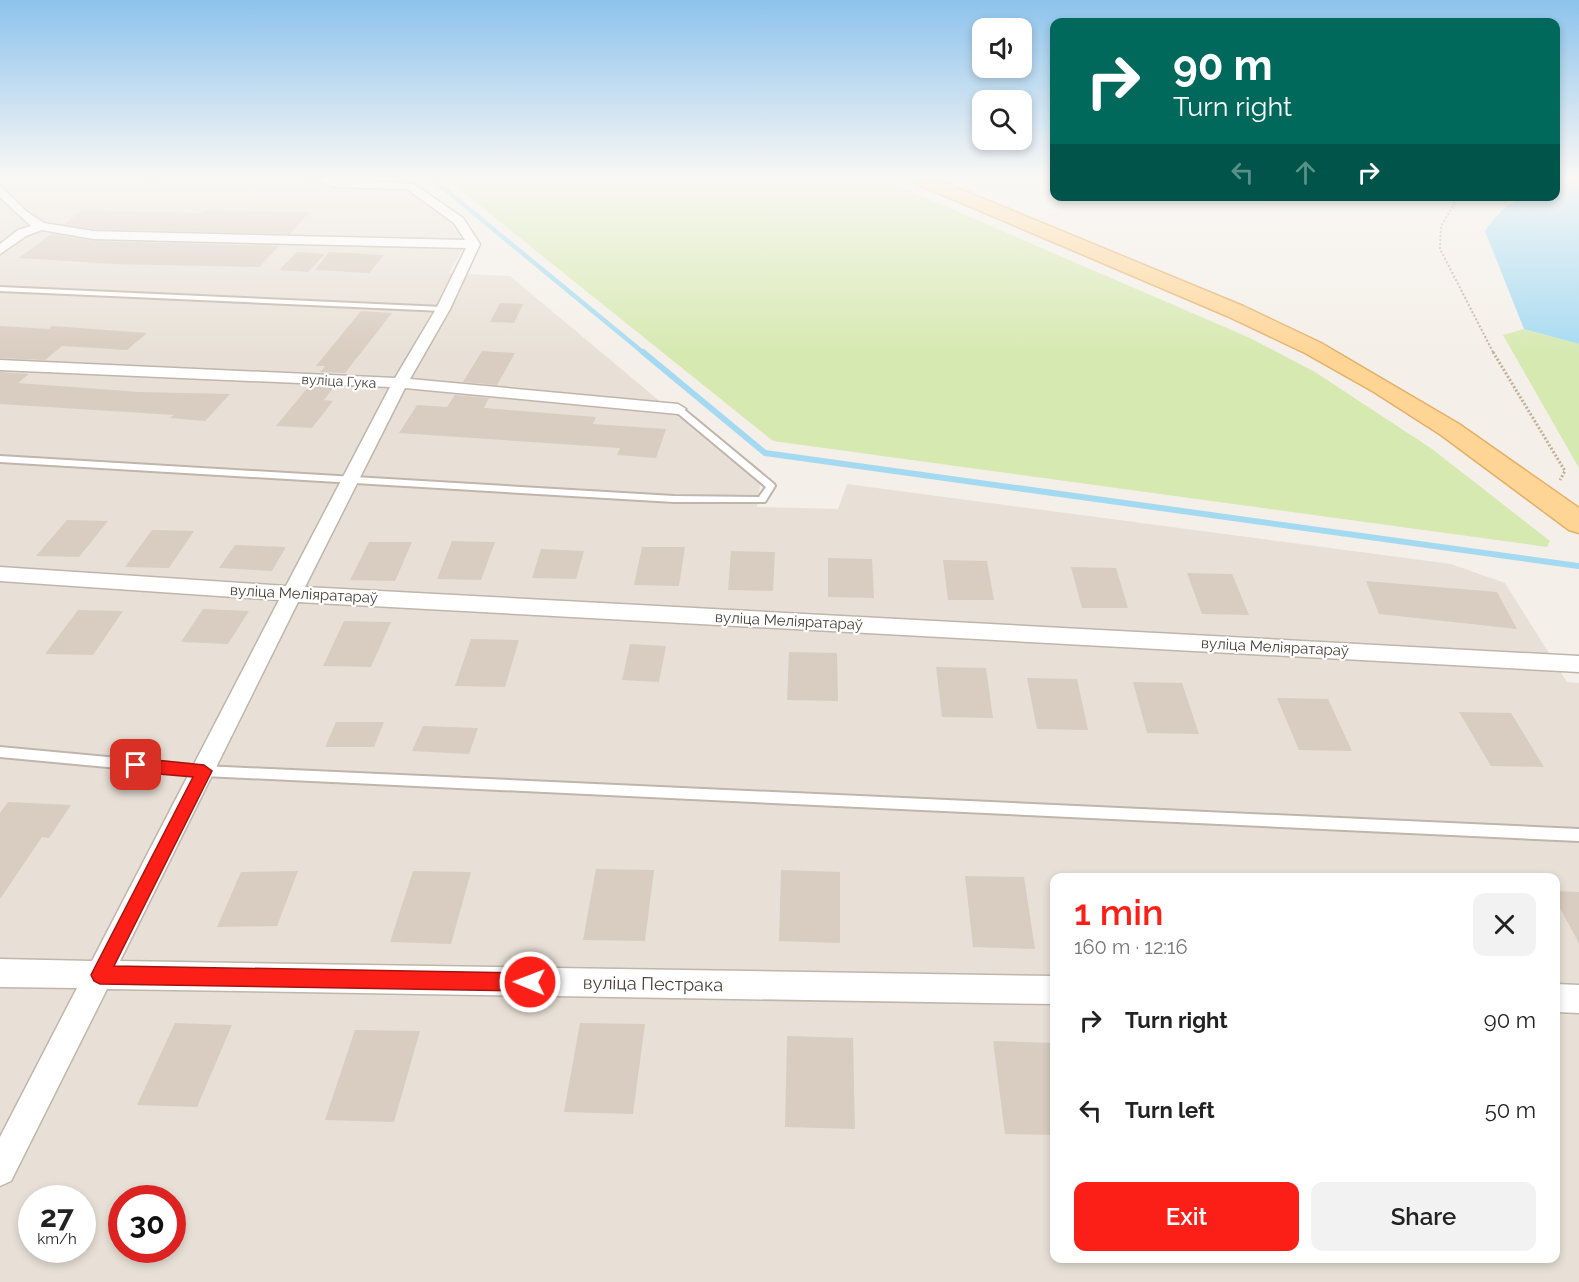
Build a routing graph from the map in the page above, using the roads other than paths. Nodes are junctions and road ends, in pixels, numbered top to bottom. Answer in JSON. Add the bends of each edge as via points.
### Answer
{"nodes":[{"id":1,"x":17,"y":237,"type":"edge"},
{"id":2,"x":170,"y":237,"type":"edge"},
{"id":3,"x":469,"y":237,"type":"edge"},
{"id":4,"x":1055,"y":237,"type":"edge"},
{"id":5,"x":474,"y":244,"type":"junction"},
{"id":6,"x":0,"y":250,"type":"edge"},
{"id":7,"x":0,"y":289,"type":"edge"},
{"id":8,"x":443,"y":309,"type":"junction"},
{"id":9,"x":0,"y":365,"type":"edge"},
{"id":10,"x":400,"y":383,"type":"junction"},
{"id":11,"x":678,"y":409,"type":"joint"},
{"id":12,"x":0,"y":459,"type":"edge"},
{"id":13,"x":352,"y":479,"type":"junction"},
{"id":14,"x":1579,"y":523,"type":"edge"},
{"id":15,"x":0,"y":574,"type":"edge"},
{"id":16,"x":292,"y":594,"type":"junction"},
{"id":17,"x":1579,"y":664,"type":"edge"},
{"id":18,"x":0,"y":752,"type":"edge"},
{"id":19,"x":204,"y":771,"type":"junction"},
{"id":20,"x":1579,"y":835,"type":"edge"},
{"id":21,"x":0,"y":973,"type":"edge"},
{"id":22,"x":100,"y":975,"type":"junction"},
{"id":23,"x":1050,"y":990,"type":"edge"},
{"id":24,"x":1560,"y":998,"type":"edge"},
{"id":25,"x":1579,"y":999,"type":"edge"},
{"id":26,"x":0,"y":1170,"type":"edge"}],
"edges":[{"from":1,"to":6,"type":"street"},
{"from":2,"to":5,"type":"street"},
{"from":3,"to":5,"type":"street"},
{"from":4,"to":14,"type":"main road","via":[[1312,347],[1378,383],[1536,489]]},
{"from":5,"to":8,"type":"street"},
{"from":7,"to":8,"type":"lane"},
{"from":8,"to":10,"type":"street"},
{"from":9,"to":10,"type":"street","name":"вуліца Гука"},
{"from":10,"to":11,"type":"street","name":"вуліца Гука"},
{"from":10,"to":13,"type":"street"},
{"from":11,"to":13,"type":"lane","via":[[771,486],[762,500],[663,498]]},
{"from":12,"to":13,"type":"lane"},
{"from":13,"to":16,"type":"street"},
{"from":15,"to":16,"type":"street","name":"вуліца Меліяратараў"},
{"from":16,"to":17,"type":"street","name":"вуліца Меліяратараў"},
{"from":16,"to":19,"type":"street"},
{"from":18,"to":19,"type":"lane"},
{"from":19,"to":20,"type":"lane"},
{"from":19,"to":22,"type":"street"},
{"from":21,"to":22,"type":"street","name":"вуліца Пестрака"},
{"from":22,"to":23,"type":"street","name":"вуліца Пестрака"},
{"from":22,"to":26,"type":"street"},
{"from":24,"to":25,"type":"street"}]}
